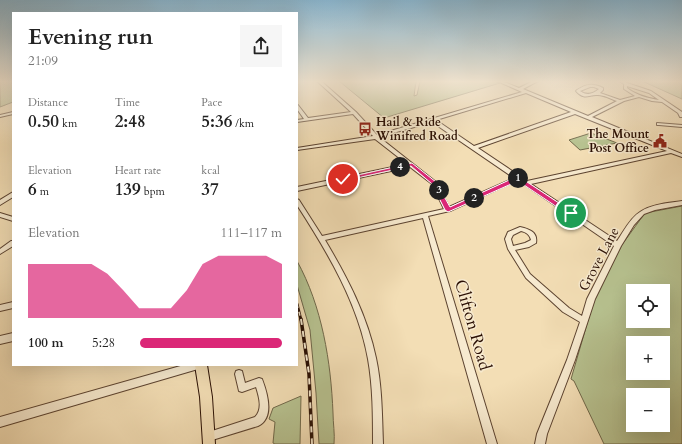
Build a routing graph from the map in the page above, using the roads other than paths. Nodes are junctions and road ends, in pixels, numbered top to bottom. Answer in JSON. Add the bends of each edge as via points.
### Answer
{"nodes":[{"id":1,"x":342,"y":102,"type":"edge"},
{"id":2,"x":493,"y":102,"type":"edge"},
{"id":3,"x":549,"y":102,"type":"edge"},
{"id":4,"x":620,"y":102,"type":"edge"},
{"id":5,"x":664,"y":102,"type":"edge"},
{"id":6,"x":298,"y":107,"type":"edge"},
{"id":7,"x":574,"y":112,"type":"junction"},
{"id":8,"x":12,"y":113,"type":"edge"},
{"id":9,"x":354,"y":113,"type":"junction"},
{"id":10,"x":681,"y":113,"type":"edge"},
{"id":11,"x":0,"y":116,"type":"edge"},
{"id":12,"x":589,"y":117,"type":"junction"},
{"id":13,"x":307,"y":120,"type":"junction"},
{"id":14,"x":432,"y":120,"type":"junction"},
{"id":15,"x":298,"y":121,"type":"edge"},
{"id":16,"x":659,"y":124,"type":"dead end"},
{"id":17,"x":682,"y":126,"type":"edge"},
{"id":18,"x":376,"y":137,"type":"junction"},
{"id":19,"x":474,"y":148,"type":"junction"},
{"id":20,"x":298,"y":149,"type":"edge"},
{"id":21,"x":671,"y":152,"type":"junction"},
{"id":22,"x":682,"y":156,"type":"edge"},
{"id":23,"x":412,"y":164,"type":"junction"},
{"id":24,"x":518,"y":178,"type":"junction"},
{"id":25,"x":527,"y":183,"type":"junction"},
{"id":26,"x":298,"y":189,"type":"edge"},
{"id":27,"x":12,"y":195,"type":"edge"},
{"id":28,"x":298,"y":202,"type":"edge"},
{"id":29,"x":0,"y":203,"type":"edge"},
{"id":30,"x":682,"y":203,"type":"edge"},
{"id":31,"x":448,"y":210,"type":"junction"},
{"id":32,"x":0,"y":215,"type":"edge"},
{"id":33,"x":425,"y":215,"type":"junction"},
{"id":34,"x":12,"y":219,"type":"edge"},
{"id":35,"x":322,"y":238,"type":"junction"},
{"id":36,"x":12,"y":243,"type":"edge"},
{"id":37,"x":618,"y":245,"type":"junction"},
{"id":38,"x":511,"y":249,"type":"dead end"},
{"id":39,"x":0,"y":252,"type":"edge"},
{"id":40,"x":12,"y":305,"type":"edge"},
{"id":41,"x":0,"y":308,"type":"edge"},
{"id":42,"x":584,"y":321,"type":"junction"},
{"id":43,"x":12,"y":337,"type":"edge"},
{"id":44,"x":0,"y":340,"type":"edge"},
{"id":45,"x":195,"y":366,"type":"edge"},
{"id":46,"x":201,"y":366,"type":"edge"},
{"id":47,"x":239,"y":374,"type":"dead end"},
{"id":48,"x":0,"y":422,"type":"edge"},
{"id":49,"x":209,"y":440,"type":"edge"},
{"id":50,"x":378,"y":444,"type":"edge"},
{"id":51,"x":492,"y":444,"type":"edge"},
{"id":52,"x":540,"y":444,"type":"edge"}],
"edges":[{"from":1,"to":9,"type":"street"},
{"from":2,"to":14,"type":"street"},
{"from":3,"to":7,"type":"street"},
{"from":4,"to":12,"type":"street"},
{"from":5,"to":10,"type":"street"},
{"from":6,"to":13,"type":"street"},
{"from":7,"to":12,"type":"street"},
{"from":7,"to":19,"type":"street"},
{"from":8,"to":11,"type":"street"},
{"from":9,"to":13,"type":"street"},
{"from":9,"to":18,"type":"street"},
{"from":12,"to":21,"type":"street"},
{"from":13,"to":15,"type":"street"},
{"from":14,"to":18,"type":"street"},
{"from":14,"to":19,"type":"street"},
{"from":16,"to":17,"type":"street"},
{"from":18,"to":20,"type":"street"},
{"from":18,"to":23,"type":"street"},
{"from":19,"to":24,"type":"street"},
{"from":21,"to":22,"type":"street"},
{"from":21,"to":25,"type":"street"},
{"from":23,"to":26,"type":"street"},
{"from":23,"to":31,"type":"street","via":[[434,183]]},
{"from":24,"to":25,"type":"street"},
{"from":24,"to":31,"type":"street"},
{"from":25,"to":37,"type":"street"},
{"from":27,"to":29,"type":"street"},
{"from":28,"to":35,"type":"street"},
{"from":30,"to":37,"type":"street","name":"Grove Lane","via":[[642,213]]},
{"from":31,"to":33,"type":"street"},
{"from":32,"to":34,"type":"street"},
{"from":33,"to":35,"type":"street"},
{"from":33,"to":51,"type":"street","name":"Clifton Road"},
{"from":35,"to":50,"type":"street","via":[[358,313],[369,345],[376,390]]},
{"from":36,"to":39,"type":"street"},
{"from":37,"to":42,"type":"street","name":"Grove Lane","via":[[600,279]]},
{"from":38,"to":42,"type":"street","via":[[528,276],[566,310]]},
{"from":40,"to":41,"type":"street"},
{"from":42,"to":52,"type":"street","name":"Grove Lane"},
{"from":43,"to":44,"type":"street"},
{"from":45,"to":48,"type":"street"},
{"from":46,"to":49,"type":"main road"},
{"from":47,"to":49,"type":"street","via":[[242,388],[259,382],[265,409],[264,416],[258,421]]}]}
